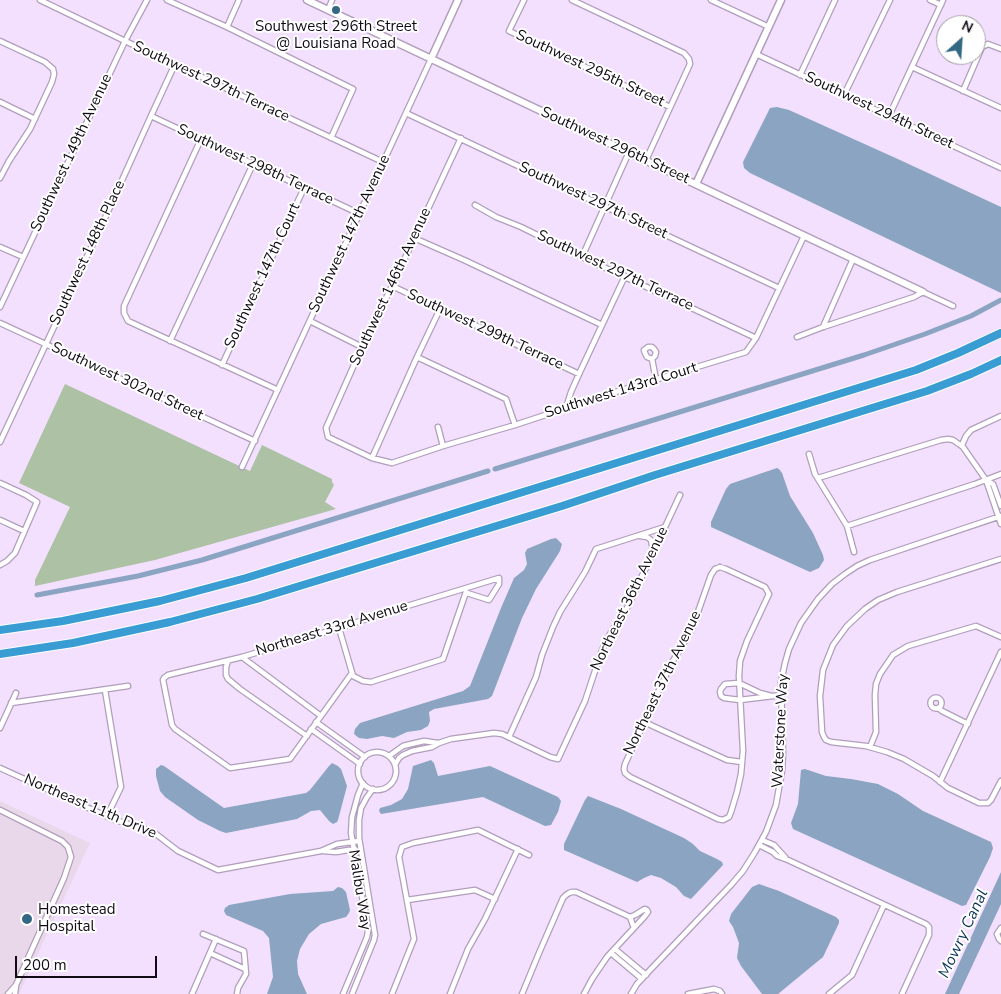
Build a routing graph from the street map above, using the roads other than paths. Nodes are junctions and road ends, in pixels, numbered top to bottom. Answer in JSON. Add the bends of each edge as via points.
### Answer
{"nodes":[{"id":1,"x":40,"y":0,"type":"edge"},
{"id":2,"x":147,"y":0,"type":"edge"},
{"id":3,"x":167,"y":0,"type":"edge"},
{"id":4,"x":239,"y":0,"type":"edge"},
{"id":5,"x":307,"y":0,"type":"edge"},
{"id":6,"x":332,"y":0,"type":"edge"},
{"id":7,"x":458,"y":0,"type":"edge"},
{"id":8,"x":572,"y":0,"type":"edge"},
{"id":9,"x":711,"y":0,"type":"edge"},
{"id":10,"x":781,"y":0,"type":"edge"},
{"id":11,"x":835,"y":0,"type":"edge"},
{"id":12,"x":890,"y":0,"type":"edge"},
{"id":13,"x":930,"y":0,"type":"edge"},
{"id":14,"x":523,"y":1,"type":"edge"},
{"id":15,"x":942,"y":3,"type":"edge"},
{"id":16,"x":328,"y":10,"type":"junction"},
{"id":17,"x":227,"y":27,"type":"junction"},
{"id":18,"x":769,"y":27,"type":"junction"},
{"id":19,"x":0,"y":41,"type":"edge"},
{"id":20,"x":125,"y":41,"type":"junction"},
{"id":21,"x":1001,"y":49,"type":"edge"},
{"id":22,"x":756,"y":54,"type":"junction"},
{"id":23,"x":431,"y":59,"type":"junction"},
{"id":24,"x":176,"y":64,"type":"junction"},
{"id":25,"x":912,"y":67,"type":"junction"},
{"id":26,"x":800,"y":75,"type":"junction"},
{"id":27,"x":963,"y":91,"type":"junction"},
{"id":28,"x":844,"y":96,"type":"junction"},
{"id":29,"x":0,"y":102,"type":"edge"},
{"id":30,"x":670,"y":107,"type":"junction"},
{"id":31,"x":1001,"y":108,"type":"edge"},
{"id":32,"x":406,"y":112,"type":"junction"},
{"id":33,"x":151,"y":116,"type":"junction"},
{"id":34,"x":889,"y":116,"type":"junction"},
{"id":35,"x":35,"y":119,"type":"junction"},
{"id":36,"x":331,"y":138,"type":"junction"},
{"id":37,"x":461,"y":138,"type":"junction"},
{"id":38,"x":201,"y":139,"type":"junction"},
{"id":39,"x":629,"y":152,"type":"junction"},
{"id":40,"x":646,"y":160,"type":"junction"},
{"id":41,"x":383,"y":162,"type":"junction"},
{"id":42,"x":253,"y":164,"type":"junction"},
{"id":43,"x":1001,"y":168,"type":"edge"},
{"id":44,"x":0,"y":178,"type":"edge"},
{"id":45,"x":696,"y":184,"type":"junction"},
{"id":46,"x":304,"y":188,"type":"junction"},
{"id":47,"x":475,"y":205,"type":"dead end"},
{"id":48,"x":605,"y":206,"type":"junction"},
{"id":49,"x":360,"y":214,"type":"junction"},
{"id":50,"x":804,"y":236,"type":"junction"},
{"id":51,"x":414,"y":238,"type":"junction"},
{"id":52,"x":0,"y":247,"type":"edge"},
{"id":53,"x":582,"y":256,"type":"junction"},
{"id":54,"x":23,"y":258,"type":"junction"},
{"id":55,"x":853,"y":259,"type":"junction"},
{"id":56,"x":625,"y":276,"type":"junction"},
{"id":57,"x":392,"y":286,"type":"junction"},
{"id":58,"x":779,"y":288,"type":"junction"},
{"id":59,"x":923,"y":292,"type":"junction"},
{"id":60,"x":953,"y":306,"type":"dead end"},
{"id":61,"x":0,"y":307,"type":"edge"},
{"id":62,"x":440,"y":309,"type":"junction"},
{"id":63,"x":310,"y":321,"type":"junction"},
{"id":64,"x":0,"y":323,"type":"edge"},
{"id":65,"x":602,"y":325,"type":"junction"},
{"id":66,"x":823,"y":327,"type":"junction"},
{"id":67,"x":1001,"y":333,"type":"edge"},
{"id":68,"x":797,"y":337,"type":"dead end"},
{"id":69,"x":756,"y":338,"type":"junction"},
{"id":70,"x":170,"y":341,"type":"junction"},
{"id":71,"x":45,"y":345,"type":"junction"},
{"id":72,"x":362,"y":347,"type":"junction"},
{"id":73,"x":417,"y":357,"type":"junction"},
{"id":74,"x":652,"y":359,"type":"dead end"},
{"id":75,"x":1001,"y":360,"type":"edge"},
{"id":76,"x":222,"y":365,"type":"junction"},
{"id":77,"x":579,"y":374,"type":"junction"},
{"id":78,"x":656,"y":380,"type":"junction"},
{"id":79,"x":278,"y":390,"type":"junction"},
{"id":80,"x":566,"y":408,"type":"junction"},
{"id":81,"x":1001,"y":416,"type":"edge"},
{"id":82,"x":515,"y":424,"type":"junction"},
{"id":83,"x":438,"y":427,"type":"dead end"},
{"id":84,"x":328,"y":438,"type":"joint"},
{"id":85,"x":254,"y":441,"type":"junction"},
{"id":86,"x":0,"y":442,"type":"edge"},
{"id":87,"x":962,"y":445,"type":"junction"},
{"id":88,"x":443,"y":446,"type":"junction"},
{"id":89,"x":809,"y":454,"type":"dead end"},
{"id":90,"x":372,"y":458,"type":"junction"},
{"id":91,"x":242,"y":467,"type":"dead end"},
{"id":92,"x":1001,"y":474,"type":"edge"},
{"id":93,"x":818,"y":478,"type":"junction"},
{"id":94,"x":986,"y":480,"type":"junction"},
{"id":95,"x":0,"y":483,"type":"edge"},
{"id":96,"x":680,"y":495,"type":"dead end"},
{"id":97,"x":1001,"y":506,"type":"edge"},
{"id":98,"x":1000,"y":516,"type":"edge"},
{"id":99,"x":0,"y":520,"type":"edge"},
{"id":100,"x":1001,"y":524,"type":"edge"},
{"id":101,"x":846,"y":526,"type":"junction"},
{"id":102,"x":665,"y":527,"type":"junction"},
{"id":103,"x":24,"y":531,"type":"junction"},
{"id":104,"x":639,"y":536,"type":"junction"},
{"id":105,"x":653,"y":552,"type":"junction"},
{"id":106,"x":854,"y":552,"type":"dead end"},
{"id":107,"x":1001,"y":559,"type":"edge"},
{"id":108,"x":0,"y":565,"type":"edge"},
{"id":109,"x":466,"y":591,"type":"junction"},
{"id":110,"x":339,"y":628,"type":"junction"},
{"id":111,"x":0,"y":630,"type":"edge"},
{"id":112,"x":1001,"y":637,"type":"edge"},
{"id":113,"x":1001,"y":652,"type":"edge"},
{"id":114,"x":0,"y":654,"type":"edge"},
{"id":115,"x":242,"y":657,"type":"junction"},
{"id":116,"x":228,"y":661,"type":"junction"},
{"id":117,"x":352,"y":674,"type":"junction"},
{"id":118,"x":739,"y":683,"type":"junction"},
{"id":119,"x":128,"y":686,"type":"dead end"},
{"id":120,"x":106,"y":690,"type":"junction"},
{"id":121,"x":16,"y":693,"type":"dead end"},
{"id":122,"x":781,"y":695,"type":"junction"},
{"id":123,"x":771,"y":696,"type":"junction"},
{"id":124,"x":740,"y":700,"type":"junction"},
{"id":125,"x":11,"y":704,"type":"junction"},
{"id":126,"x":938,"y":708,"type":"dead end"},
{"id":127,"x":321,"y":716,"type":"junction"},
{"id":128,"x":316,"y":722,"type":"junction"},
{"id":129,"x":644,"y":722,"type":"junction"},
{"id":130,"x":968,"y":724,"type":"junction"},
{"id":131,"x":0,"y":728,"type":"edge"},
{"id":132,"x":311,"y":729,"type":"junction"},
{"id":133,"x":306,"y":736,"type":"junction"},
{"id":134,"x":509,"y":737,"type":"junction"},
{"id":135,"x":439,"y":743,"type":"junction"},
{"id":136,"x":870,"y":747,"type":"junction"},
{"id":137,"x":365,"y":756,"type":"junction"},
{"id":138,"x":389,"y":756,"type":"junction"},
{"id":139,"x":742,"y":762,"type":"junction"},
{"id":140,"x":360,"y":764,"type":"junction"},
{"id":141,"x":395,"y":764,"type":"junction"},
{"id":142,"x":0,"y":768,"type":"edge"},
{"id":143,"x":1001,"y":781,"type":"edge"},
{"id":144,"x":940,"y":782,"type":"junction"},
{"id":145,"x":363,"y":783,"type":"junction"},
{"id":146,"x":373,"y":789,"type":"junction"},
{"id":147,"x":0,"y":810,"type":"edge"},
{"id":148,"x":107,"y":816,"type":"junction"},
{"id":149,"x":762,"y":840,"type":"junction"},
{"id":150,"x":359,"y":841,"type":"junction"},
{"id":151,"x":352,"y":842,"type":"junction"},
{"id":152,"x":759,"y":845,"type":"junction"},
{"id":153,"x":360,"y":848,"type":"junction"},
{"id":154,"x":353,"y":849,"type":"junction"},
{"id":155,"x":518,"y":849,"type":"junction"},
{"id":156,"x":775,"y":850,"type":"junction"},
{"id":157,"x":321,"y":851,"type":"junction"},
{"id":158,"x":529,"y":855,"type":"dead end"},
{"id":159,"x":495,"y":899,"type":"junction"},
{"id":160,"x":407,"y":900,"type":"junction"},
{"id":161,"x":884,"y":905,"type":"junction"},
{"id":162,"x":630,"y":917,"type":"junction"},
{"id":163,"x":634,"y":928,"type":"junction"},
{"id":164,"x":1001,"y":928,"type":"edge"},
{"id":165,"x":203,"y":934,"type":"dead end"},
{"id":166,"x":216,"y":939,"type":"junction"},
{"id":167,"x":1001,"y":941,"type":"edge"},
{"id":168,"x":615,"y":949,"type":"junction"},
{"id":169,"x":210,"y":953,"type":"junction"},
{"id":170,"x":611,"y":954,"type":"junction"},
{"id":171,"x":245,"y":969,"type":"junction"},
{"id":172,"x":646,"y":975,"type":"junction"},
{"id":173,"x":642,"y":979,"type":"junction"},
{"id":174,"x":16,"y":984,"type":"junction"},
{"id":175,"x":8,"y":994,"type":"edge"},
{"id":176,"x":15,"y":994,"type":"edge"},
{"id":177,"x":192,"y":994,"type":"edge"},
{"id":178,"x":237,"y":994,"type":"edge"},
{"id":179,"x":344,"y":994,"type":"edge"},
{"id":180,"x":352,"y":994,"type":"edge"},
{"id":181,"x":392,"y":994,"type":"edge"},
{"id":182,"x":450,"y":994,"type":"edge"},
{"id":183,"x":522,"y":994,"type":"edge"},
{"id":184,"x":584,"y":994,"type":"edge"},
{"id":185,"x":630,"y":994,"type":"edge"},
{"id":186,"x":688,"y":994,"type":"edge"},
{"id":187,"x":722,"y":994,"type":"edge"},
{"id":188,"x":829,"y":994,"type":"edge"},
{"id":189,"x":902,"y":994,"type":"edge"}],
"edges":[{"from":1,"to":20,"type":"street","name":"Southwest 297th Terrace"},
{"from":2,"to":20,"type":"street","name":"Southwest 149th Avenue"},
{"from":3,"to":17,"type":"street"},
{"from":4,"to":17,"type":"street"},
{"from":5,"to":16,"type":"street","name":"Southwest 296th Street"},
{"from":6,"to":16,"type":"street"},
{"from":7,"to":23,"type":"street","name":"Southwest 147th Avenue"},
{"from":8,"to":30,"type":"street","via":[[684,53],[690,64]]},
{"from":9,"to":18,"type":"street"},
{"from":10,"to":18,"type":"street"},
{"from":11,"to":26,"type":"street"},
{"from":12,"to":28,"type":"street"},
{"from":13,"to":15,"type":"street"},
{"from":14,"to":30,"type":"street","name":"Southwest 295th Street","via":[[509,31]]},
{"from":15,"to":25,"type":"street"},
{"from":16,"to":23,"type":"street","name":"Southwest 296th Street"},
{"from":17,"to":36,"type":"street","via":[[353,89]]},
{"from":18,"to":22,"type":"street"},
{"from":19,"to":35,"type":"street","via":[[50,66],[54,72]]},
{"from":20,"to":24,"type":"street","name":"Southwest 297th Terrace"},
{"from":20,"to":54,"type":"street","name":"Southwest 149th Avenue"},
{"from":21,"to":27,"type":"street","via":[[988,44],[982,48]]},
{"from":22,"to":26,"type":"street","name":"Southwest 294th Street"},
{"from":22,"to":45,"type":"street"},
{"from":23,"to":32,"type":"street","name":"Southwest 147th Avenue"},
{"from":23,"to":39,"type":"street","name":"Southwest 296th Street"},
{"from":24,"to":33,"type":"street","name":"Southwest 148th Place"},
{"from":24,"to":36,"type":"street","name":"Southwest 297th Terrace"},
{"from":25,"to":27,"type":"street"},
{"from":25,"to":34,"type":"street"},
{"from":26,"to":28,"type":"street","name":"Southwest 294th Street"},
{"from":27,"to":31,"type":"street"},
{"from":28,"to":34,"type":"street","name":"Southwest 294th Street"},
{"from":29,"to":35,"type":"street"},
{"from":30,"to":40,"type":"street"},
{"from":32,"to":37,"type":"street","name":"Southwest 297th Street"},
{"from":32,"to":41,"type":"street","name":"Southwest 147th Avenue"},
{"from":33,"to":38,"type":"street","name":"Southwest 298th Terrace"},
{"from":33,"to":71,"type":"street","name":"Southwest 148th Place"},
{"from":34,"to":43,"type":"street","name":"Southwest 294th Street"},
{"from":35,"to":44,"type":"street"},
{"from":36,"to":41,"type":"street","name":"Southwest 297th Terrace"},
{"from":37,"to":48,"type":"street","name":"Southwest 297th Street"},
{"from":37,"to":51,"type":"street","name":"Southwest 146th Avenue"},
{"from":38,"to":42,"type":"street","name":"Southwest 298th Terrace"},
{"from":38,"to":70,"type":"street","via":[[124,306],[128,321]]},
{"from":39,"to":40,"type":"street","name":"Southwest 296th Street"},
{"from":39,"to":48,"type":"street"},
{"from":40,"to":45,"type":"street","name":"Southwest 296th Street"},
{"from":41,"to":49,"type":"street","name":"Southwest 147th Avenue"},
{"from":42,"to":46,"type":"street","name":"Southwest 298th Terrace"},
{"from":42,"to":70,"type":"street"},
{"from":45,"to":50,"type":"street","name":"Southwest 296th Street"},
{"from":46,"to":49,"type":"street","name":"Southwest 298th Terrace"},
{"from":46,"to":76,"type":"street","name":"Southwest 147th Court"},
{"from":47,"to":53,"type":"street","name":"Southwest 297th Terrace"},
{"from":48,"to":53,"type":"street"},
{"from":48,"to":58,"type":"street","name":"Southwest 297th Street"},
{"from":49,"to":63,"type":"street","name":"Southwest 147th Avenue"},
{"from":50,"to":55,"type":"street","name":"Southwest 296th Street"},
{"from":50,"to":58,"type":"street","name":"Southwest 143rd Court"},
{"from":51,"to":57,"type":"street","name":"Southwest 146th Avenue"},
{"from":51,"to":65,"type":"street"},
{"from":52,"to":54,"type":"street"},
{"from":53,"to":56,"type":"street","name":"Southwest 297th Terrace"},
{"from":54,"to":61,"type":"street","name":"Southwest 149th Avenue"},
{"from":55,"to":59,"type":"street","name":"Southwest 296th Street"},
{"from":55,"to":66,"type":"street"},
{"from":56,"to":65,"type":"street"},
{"from":56,"to":69,"type":"street","name":"Southwest 297th Terrace"},
{"from":57,"to":62,"type":"street","name":"Southwest 299th Terrace"},
{"from":57,"to":72,"type":"street","name":"Southwest 146th Avenue"},
{"from":58,"to":69,"type":"street","name":"Southwest 143rd Court"},
{"from":59,"to":60,"type":"street"},
{"from":59,"to":66,"type":"street"},
{"from":62,"to":73,"type":"street"},
{"from":62,"to":77,"type":"street","name":"Southwest 299th Terrace"},
{"from":63,"to":72,"type":"street"},
{"from":63,"to":79,"type":"street","name":"Southwest 147th Avenue"},
{"from":64,"to":71,"type":"street","name":"Southwest 302nd Street"},
{"from":65,"to":77,"type":"street"},
{"from":66,"to":68,"type":"street"},
{"from":67,"to":111,"type":"highway","via":[[916,370],[246,578],[160,601]]},
{"from":69,"to":78,"type":"street","name":"Southwest 143rd Court","via":[[746,352]]},
{"from":70,"to":76,"type":"street"},
{"from":71,"to":85,"type":"street","name":"Southwest 302nd Street"},
{"from":71,"to":86,"type":"street","name":"Southwest 148th Place"},
{"from":72,"to":84,"type":"street","name":"Southwest 146th Avenue","via":[[326,428]]},
{"from":73,"to":82,"type":"street","via":[[506,399]]},
{"from":73,"to":90,"type":"street"},
{"from":74,"to":78,"type":"street"},
{"from":75,"to":114,"type":"highway","via":[[927,391],[257,599],[73,643]]},
{"from":76,"to":79,"type":"street"},
{"from":77,"to":80,"type":"street"},
{"from":78,"to":80,"type":"street","name":"Southwest 143rd Court"},
{"from":79,"to":85,"type":"street","name":"Southwest 147th Avenue"},
{"from":80,"to":82,"type":"street","name":"Southwest 143rd Court"},
{"from":81,"to":87,"type":"street","via":[[971,430]]},
{"from":82,"to":88,"type":"street","name":"Southwest 143rd Court"},
{"from":83,"to":88,"type":"street"},
{"from":84,"to":90,"type":"street","name":"Southwest 143rd Court"},
{"from":85,"to":91,"type":"street","name":"Southwest 147th Avenue"},
{"from":87,"to":93,"type":"street","via":[[948,438]]},
{"from":87,"to":94,"type":"street"},
{"from":88,"to":90,"type":"street","name":"Southwest 143rd Court","via":[[392,463]]},
{"from":89,"to":93,"type":"street"},
{"from":92,"to":94,"type":"street"},
{"from":93,"to":101,"type":"street"},
{"from":94,"to":97,"type":"street","via":[[993,484]]},
{"from":94,"to":98,"type":"street"},
{"from":94,"to":101,"type":"street"},
{"from":95,"to":103,"type":"street","via":[[36,502]]},
{"from":96,"to":102,"type":"street","name":"Northeast 36th Avenue"},
{"from":98,"to":100,"type":"street"},
{"from":98,"to":122,"type":"street","name":"Waterstone Way","via":[[870,560],[832,584],[806,614],[795,636],[785,663]]},
{"from":99,"to":103,"type":"street"},
{"from":101,"to":106,"type":"street"},
{"from":102,"to":104,"type":"street"},
{"from":102,"to":105,"type":"street","name":"Northeast 36th Avenue"},
{"from":103,"to":108,"type":"street","via":[[15,553]]},
{"from":104,"to":105,"type":"street","via":[[650,540]]},
{"from":104,"to":134,"type":"street","via":[[596,549],[553,627],[536,677]]},
{"from":105,"to":134,"type":"street","name":"Northeast 36th Avenue","via":[[598,659],[585,701],[558,759]]},
{"from":107,"to":136,"type":"street","via":[[878,600],[854,618],[839,635],[823,670],[820,696],[822,732],[831,742]]},
{"from":109,"to":109,"type":"street","name":"Northeast 33rd Avenue","via":[[499,578],[489,600]]},
{"from":109,"to":110,"type":"street","name":"Northeast 33rd Avenue"},
{"from":109,"to":117,"type":"street","via":[[443,659],[371,682],[362,681]]},
{"from":110,"to":115,"type":"street","name":"Northeast 33rd Avenue"},
{"from":110,"to":117,"type":"street"},
{"from":112,"to":136,"type":"street","via":[[976,626],[908,646],[893,655],[876,684],[876,732]]},
{"from":113,"to":130,"type":"street"},
{"from":115,"to":116,"type":"street","name":"Northeast 33rd Avenue"},
{"from":115,"to":127,"type":"street"},
{"from":116,"to":133,"type":"street","via":[[228,679]]},
{"from":116,"to":133,"type":"street","name":"Northeast 33rd Avenue","via":[[164,678],[175,729],[230,768],[290,759]]},
{"from":117,"to":127,"type":"street"},
{"from":118,"to":123,"type":"street"},
{"from":118,"to":124,"type":"street"},
{"from":118,"to":124,"type":"street","via":[[725,684],[720,694],[726,699]]},
{"from":118,"to":129,"type":"street","name":"Northeast 37th Avenue","via":[[743,651],[769,594],[765,587],[720,567],[711,575],[693,626]]},
{"from":119,"to":120,"type":"street"},
{"from":120,"to":125,"type":"street"},
{"from":120,"to":148,"type":"street","via":[[121,787]]},
{"from":121,"to":125,"type":"street"},
{"from":122,"to":123,"type":"street"},
{"from":122,"to":149,"type":"street","name":"Waterstone Way","via":[[782,771],[776,805]]},
{"from":123,"to":124,"type":"street"},
{"from":124,"to":139,"type":"street"},
{"from":125,"to":131,"type":"street"},
{"from":126,"to":130,"type":"street"},
{"from":127,"to":128,"type":"street"},
{"from":128,"to":132,"type":"street"},
{"from":128,"to":137,"type":"street"},
{"from":129,"to":139,"type":"street","via":[[727,760]]},
{"from":129,"to":139,"type":"street","name":"Northeast 37th Avenue","via":[[625,764],[625,773],[718,819],[729,817],[738,792]]},
{"from":130,"to":144,"type":"street"},
{"from":132,"to":133,"type":"street"},
{"from":132,"to":140,"type":"street"},
{"from":134,"to":135,"type":"street","via":[[494,732]]},
{"from":135,"to":138,"type":"street","via":[[424,741],[403,746]]},
{"from":135,"to":141,"type":"street","via":[[403,755]]},
{"from":136,"to":144,"type":"street","via":[[904,759]]},
{"from":137,"to":138,"type":"street","via":[[378,752]]},
{"from":137,"to":140,"type":"street"},
{"from":138,"to":141,"type":"street"},
{"from":140,"to":145,"type":"street","via":[[358,772]]},
{"from":141,"to":146,"type":"street","via":[[396,777],[391,784]]},
{"from":142,"to":148,"type":"street","name":"Northeast 11th Drive"},
{"from":143,"to":144,"type":"street","via":[[988,803],[979,803]]},
{"from":145,"to":146,"type":"street"},
{"from":145,"to":151,"type":"street","name":"Malibu Way","via":[[352,817]]},
{"from":146,"to":150,"type":"street","name":"Malibu Way","via":[[361,808]]},
{"from":147,"to":174,"type":"street","via":[[62,841],[71,857]]},
{"from":148,"to":157,"type":"street","name":"Northeast 11th Drive","via":[[152,831],[178,851],[218,870]]},
{"from":149,"to":152,"type":"street","name":"Waterstone Way"},
{"from":149,"to":156,"type":"street","via":[[774,845]]},
{"from":150,"to":151,"type":"street","name":"Northeast 11th Drive"},
{"from":150,"to":153,"type":"street","name":"Malibu Way"},
{"from":151,"to":154,"type":"street","name":"Malibu Way"},
{"from":151,"to":157,"type":"street","name":"Northeast 11th Drive"},
{"from":152,"to":156,"type":"street"},
{"from":152,"to":172,"type":"street","name":"Waterstone Way","via":[[731,885]]},
{"from":153,"to":154,"type":"street","name":"Northeast 11th Drive"},
{"from":153,"to":180,"type":"street","name":"Malibu Way","via":[[375,935]]},
{"from":154,"to":157,"type":"street","name":"Northeast 11th Drive"},
{"from":154,"to":179,"type":"street","name":"Malibu Way","via":[[368,931]]},
{"from":155,"to":158,"type":"street"},
{"from":155,"to":159,"type":"street"},
{"from":155,"to":160,"type":"street","via":[[478,830],[402,847],[399,857]]},
{"from":156,"to":161,"type":"street","via":[[788,860]]},
{"from":159,"to":160,"type":"street","via":[[475,890]]},
{"from":159,"to":182,"type":"street","via":[[468,949]]},
{"from":160,"to":181,"type":"street","via":[[414,939]]},
{"from":161,"to":188,"type":"street","via":[[852,975]]},
{"from":161,"to":189,"type":"street","via":[[926,924],[930,929]]},
{"from":162,"to":163,"type":"street"},
{"from":162,"to":163,"type":"street","via":[[645,909],[648,912]]},
{"from":162,"to":183,"type":"street","via":[[576,892],[566,895]]},
{"from":163,"to":168,"type":"street"},
{"from":164,"to":167,"type":"street","via":[[998,934]]},
{"from":165,"to":166,"type":"street"},
{"from":166,"to":169,"type":"street"},
{"from":166,"to":171,"type":"street","via":[[244,951]]},
{"from":168,"to":170,"type":"street"},
{"from":168,"to":172,"type":"street"},
{"from":169,"to":171,"type":"street"},
{"from":169,"to":177,"type":"street"},
{"from":170,"to":173,"type":"street"},
{"from":170,"to":184,"type":"street"},
{"from":171,"to":178,"type":"street"},
{"from":172,"to":173,"type":"street","name":"Waterstone Way"},
{"from":173,"to":185,"type":"street","name":"Waterstone Way"},
{"from":174,"to":175,"type":"street"},
{"from":174,"to":176,"type":"street"},
{"from":186,"to":187,"type":"street","via":[[714,989]]}]}
